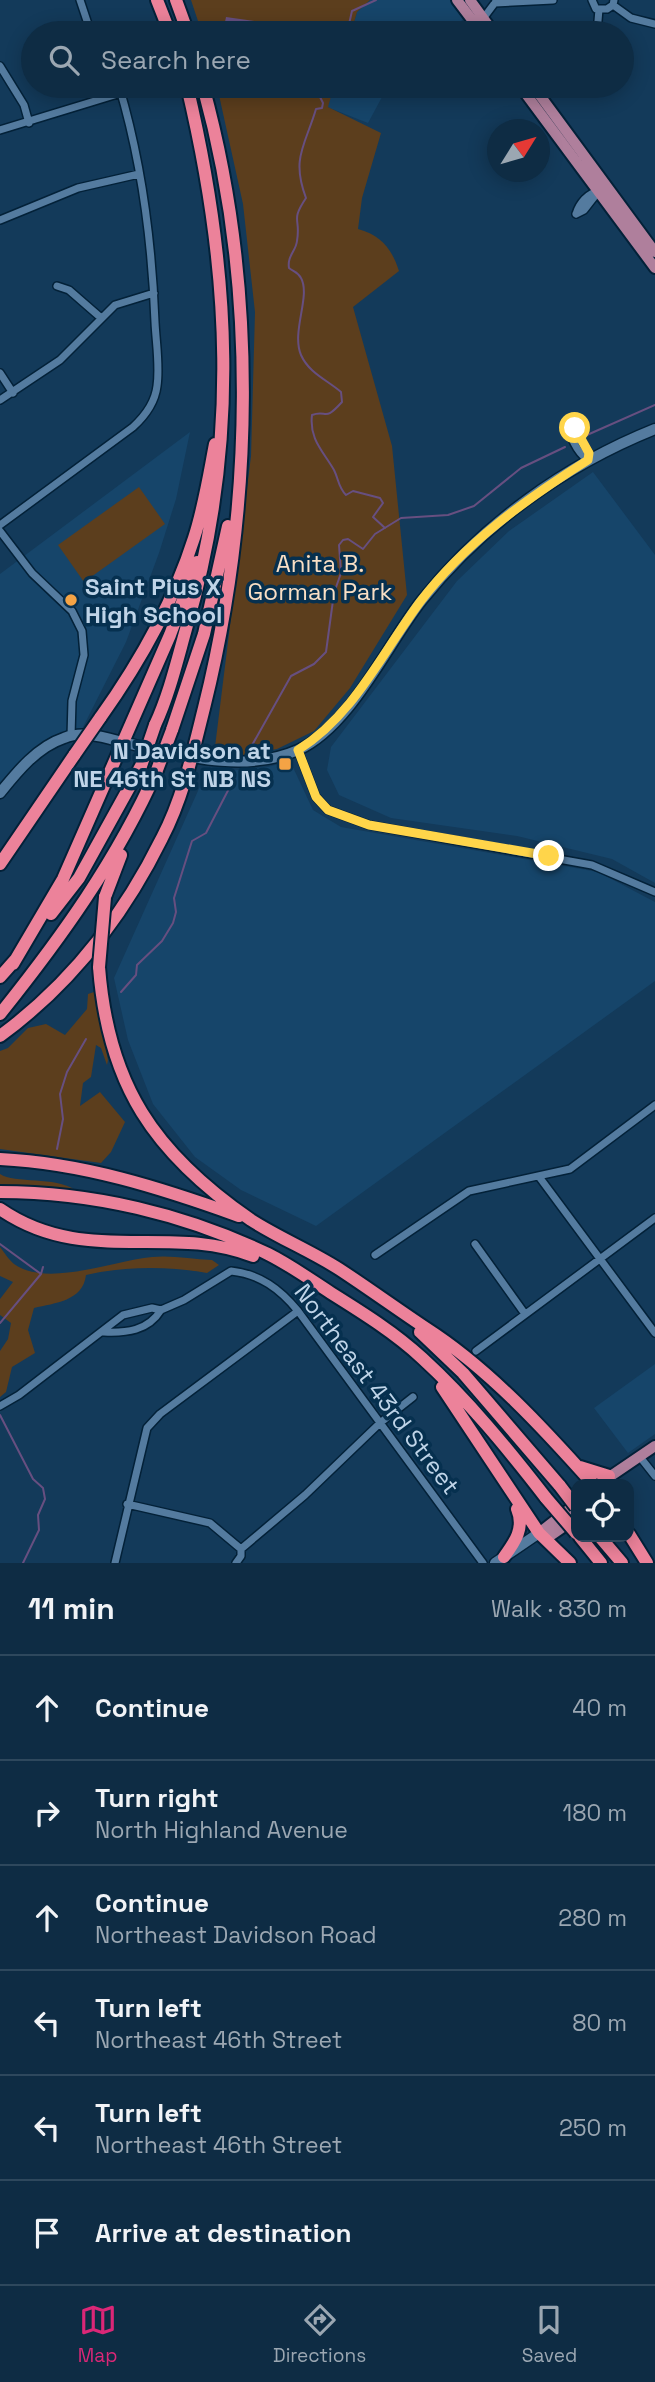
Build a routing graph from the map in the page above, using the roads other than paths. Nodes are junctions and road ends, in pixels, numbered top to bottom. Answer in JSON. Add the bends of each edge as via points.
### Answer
{"nodes":[{"id":1,"x":80,"y":0,"type":"edge"},
{"id":2,"x":157,"y":0,"type":"edge"},
{"id":3,"x":176,"y":0,"type":"edge"},
{"id":4,"x":457,"y":0,"type":"edge"},
{"id":5,"x":470,"y":0,"type":"edge"},
{"id":6,"x":552,"y":0,"type":"edge"},
{"id":7,"x":592,"y":0,"type":"edge"},
{"id":8,"x":496,"y":1,"type":"edge"},
{"id":9,"x":613,"y":3,"type":"edge"},
{"id":10,"x":599,"y":9,"type":"junction"},
{"id":11,"x":87,"y":21,"type":"edge"},
{"id":12,"x":165,"y":21,"type":"edge"},
{"id":13,"x":184,"y":21,"type":"edge"},
{"id":14,"x":476,"y":21,"type":"edge"},
{"id":15,"x":478,"y":21,"type":"edge"},
{"id":16,"x":483,"y":21,"type":"edge"},
{"id":17,"x":598,"y":21,"type":"edge"},
{"id":18,"x":655,"y":24,"type":"edge"},
{"id":19,"x":0,"y":66,"type":"edge"},
{"id":20,"x":96,"y":98,"type":"edge"},
{"id":21,"x":122,"y":98,"type":"edge"},
{"id":22,"x":190,"y":98,"type":"edge"},
{"id":23,"x":206,"y":98,"type":"edge"},
{"id":24,"x":529,"y":98,"type":"edge"},
{"id":25,"x":542,"y":98,"type":"edge"},
{"id":26,"x":29,"y":123,"type":"junction"},
{"id":27,"x":0,"y":130,"type":"edge"},
{"id":28,"x":562,"y":143,"type":"junction"},
{"id":29,"x":577,"y":146,"type":"junction"},
{"id":30,"x":139,"y":174,"type":"junction"},
{"id":31,"x":602,"y":189,"type":"junction"},
{"id":32,"x":0,"y":220,"type":"edge"},
{"id":33,"x":655,"y":252,"type":"edge"},
{"id":34,"x":655,"y":268,"type":"edge"},
{"id":35,"x":57,"y":286,"type":"dead end"},
{"id":36,"x":154,"y":293,"type":"junction"},
{"id":37,"x":100,"y":317,"type":"junction"},
{"id":38,"x":0,"y":373,"type":"edge"},
{"id":39,"x":13,"y":393,"type":"junction"},
{"id":40,"x":0,"y":400,"type":"edge"},
{"id":41,"x":222,"y":417,"type":"junction"},
{"id":42,"x":655,"y":429,"type":"edge"},
{"id":43,"x":588,"y":460,"type":"junction"},
{"id":44,"x":237,"y":488,"type":"junction"},
{"id":45,"x":0,"y":525,"type":"edge"},
{"id":46,"x":0,"y":531,"type":"edge"},
{"id":47,"x":211,"y":533,"type":"junction"},
{"id":48,"x":71,"y":736,"type":"junction"},
{"id":49,"x":124,"y":742,"type":"junction"},
{"id":50,"x":298,"y":750,"type":"junction"},
{"id":51,"x":192,"y":756,"type":"junction"},
{"id":52,"x":0,"y":793,"type":"edge"},
{"id":53,"x":131,"y":828,"type":"junction"},
{"id":54,"x":0,"y":864,"type":"edge"},
{"id":55,"x":655,"y":892,"type":"edge"},
{"id":56,"x":13,"y":964,"type":"junction"},
{"id":57,"x":0,"y":977,"type":"edge"},
{"id":58,"x":0,"y":1014,"type":"edge"},
{"id":59,"x":0,"y":1036,"type":"edge"},
{"id":60,"x":655,"y":1105,"type":"edge"},
{"id":61,"x":0,"y":1158,"type":"edge"},
{"id":62,"x":540,"y":1178,"type":"junction"},
{"id":63,"x":0,"y":1192,"type":"edge"},
{"id":64,"x":4,"y":1212,"type":"edge"},
{"id":65,"x":655,"y":1218,"type":"edge"},
{"id":66,"x":252,"y":1221,"type":"junction"},
{"id":67,"x":475,"y":1244,"type":"dead end"},
{"id":68,"x":376,"y":1255,"type":"dead end"},
{"id":69,"x":600,"y":1258,"type":"junction"},
{"id":70,"x":299,"y":1273,"type":"junction"},
{"id":71,"x":161,"y":1310,"type":"junction"},
{"id":72,"x":298,"y":1311,"type":"junction"},
{"id":73,"x":525,"y":1314,"type":"junction"},
{"id":74,"x":405,"y":1317,"type":"junction"},
{"id":75,"x":104,"y":1332,"type":"junction"},
{"id":76,"x":655,"y":1333,"type":"edge"},
{"id":77,"x":476,"y":1351,"type":"dead end"},
{"id":78,"x":422,"y":1358,"type":"junction"},
{"id":79,"x":413,"y":1397,"type":"dead end"},
{"id":80,"x":0,"y":1406,"type":"edge"},
{"id":81,"x":380,"y":1423,"type":"junction"},
{"id":82,"x":655,"y":1446,"type":"edge"},
{"id":83,"x":640,"y":1457,"type":"junction"},
{"id":84,"x":576,"y":1465,"type":"junction"},
{"id":85,"x":655,"y":1476,"type":"edge"},
{"id":86,"x":589,"y":1479,"type":"edge"},
{"id":87,"x":605,"y":1479,"type":"edge"},
{"id":88,"x":612,"y":1479,"type":"edge"},
{"id":89,"x":510,"y":1493,"type":"junction"},
{"id":90,"x":571,"y":1500,"type":"edge"},
{"id":91,"x":127,"y":1504,"type":"junction"},
{"id":92,"x":571,"y":1511,"type":"edge"},
{"id":93,"x":571,"y":1521,"type":"edge"},
{"id":94,"x":571,"y":1527,"type":"edge"},
{"id":95,"x":540,"y":1539,"type":"junction"},
{"id":96,"x":584,"y":1542,"type":"edge"},
{"id":97,"x":604,"y":1542,"type":"edge"},
{"id":98,"x":634,"y":1542,"type":"edge"},
{"id":99,"x":241,"y":1549,"type":"junction"},
{"id":100,"x":500,"y":1560,"type":"edge"},
{"id":101,"x":115,"y":1563,"type":"edge"},
{"id":102,"x":236,"y":1563,"type":"edge"},
{"id":103,"x":483,"y":1563,"type":"edge"},
{"id":104,"x":570,"y":1563,"type":"edge"},
{"id":105,"x":601,"y":1563,"type":"edge"},
{"id":106,"x":622,"y":1563,"type":"edge"},
{"id":107,"x":647,"y":1563,"type":"edge"}],
"edges":[{"from":1,"to":11,"type":"street"},
{"from":2,"to":12,"type":"highway"},
{"from":3,"to":13,"type":"highway"},
{"from":4,"to":14,"type":"main road"},
{"from":5,"to":15,"type":"main road"},
{"from":6,"to":8,"type":"street"},
{"from":7,"to":10,"type":"street"},
{"from":8,"to":16,"type":"street"},
{"from":9,"to":10,"type":"street"},
{"from":9,"to":18,"type":"street","via":[[631,18]]},
{"from":10,"to":17,"type":"street"},
{"from":19,"to":26,"type":"street","via":[[24,105]]},
{"from":20,"to":26,"type":"street"},
{"from":21,"to":30,"type":"street"},
{"from":22,"to":41,"type":"highway","via":[[207,177],[219,266],[225,336]]},
{"from":23,"to":44,"type":"highway","via":[[226,187],[237,275],[241,383]]},
{"from":24,"to":28,"type":"main road"},
{"from":25,"to":29,"type":"main road"},
{"from":26,"to":27,"type":"street"},
{"from":28,"to":29,"type":"main road"},
{"from":28,"to":31,"type":"main road"},
{"from":29,"to":31,"type":"main road"},
{"from":30,"to":32,"type":"street","via":[[78,188]]},
{"from":30,"to":36,"type":"street"},
{"from":31,"to":33,"type":"main road"},
{"from":31,"to":34,"type":"main road"},
{"from":35,"to":37,"type":"street","via":[[69,290]]},
{"from":36,"to":37,"type":"street","via":[[126,300]]},
{"from":36,"to":45,"type":"street","via":[[158,385],[151,405],[133,427]]},
{"from":37,"to":39,"type":"street","via":[[60,360]]},
{"from":38,"to":39,"type":"street"},
{"from":39,"to":40,"type":"street"},
{"from":41,"to":47,"type":"highway"},
{"from":41,"to":54,"type":"highway","bridge":true,"via":[[198,524],[183,568],[141,657]]},
{"from":42,"to":43,"type":"street"},
{"from":43,"to":43,"type":"street","via":[[589,453],[568,421],[568,430]]},
{"from":43,"to":50,"type":"street","via":[[508,514],[460,558],[420,603],[346,708]]},
{"from":44,"to":51,"type":"highway","via":[[220,643]]},
{"from":44,"to":53,"type":"highway","bridge":true,"via":[[204,634],[157,770]]},
{"from":46,"to":48,"type":"street","via":[[32,573],[72,611],[82,631],[84,655],[72,701]]},
{"from":47,"to":49,"type":"highway"},
{"from":47,"to":56,"type":"highway","bridge":true,"via":[[200,582],[141,766],[79,878]]},
{"from":48,"to":49,"type":"street"},
{"from":48,"to":52,"type":"street","via":[[43,749]]},
{"from":49,"to":51,"type":"street"},
{"from":49,"to":56,"type":"highway","via":[[57,891]]},
{"from":50,"to":51,"type":"street","via":[[237,762]]},
{"from":50,"to":55,"type":"street","via":[[316,797],[328,810],[369,825],[593,865]]},
{"from":51,"to":59,"type":"highway","via":[[163,838],[83,963],[57,991]]},
{"from":53,"to":58,"type":"highway","via":[[80,909]]},
{"from":53,"to":66,"type":"highway","bridge":true,"via":[[105,897],[99,967],[102,1010],[115,1055],[146,1121],[173,1157]]},
{"from":56,"to":57,"type":"highway"},
{"from":60,"to":62,"type":"street","via":[[574,1167]]},
{"from":61,"to":66,"type":"highway","via":[[86,1169],[154,1186]]},
{"from":62,"to":68,"type":"street","via":[[469,1191]]},
{"from":62,"to":69,"type":"street"},
{"from":63,"to":70,"type":"highway","via":[[37,1192],[150,1210],[270,1255]]},
{"from":64,"to":70,"type":"highway","via":[[71,1238],[109,1243],[201,1242]]},
{"from":65,"to":69,"type":"street"},
{"from":66,"to":74,"type":"highway","via":[[338,1269]]},
{"from":67,"to":73,"type":"street"},
{"from":69,"to":73,"type":"street"},
{"from":69,"to":76,"type":"street"},
{"from":70,"to":78,"type":"highway","via":[[365,1314]]},
{"from":71,"to":72,"type":"street","name":"Northeast 43rd Street","via":[[231,1271],[256,1277],[283,1293]]},
{"from":71,"to":75,"type":"street","via":[[123,1315]]},
{"from":71,"to":75,"type":"street","via":[[144,1327],[127,1333]]},
{"from":72,"to":81,"type":"street","name":"Northeast 43rd Street"},
{"from":72,"to":91,"type":"street","via":[[151,1423]]},
{"from":73,"to":77,"type":"street"},
{"from":74,"to":84,"type":"highway","via":[[475,1366]]},
{"from":74,"to":90,"type":"highway","bridge":true,"via":[[463,1373]]},
{"from":75,"to":80,"type":"street"},
{"from":78,"to":89,"type":"highway"},
{"from":78,"to":94,"type":"highway","bridge":true,"via":[[496,1435]]},
{"from":79,"to":81,"type":"street"},
{"from":81,"to":99,"type":"street"},
{"from":81,"to":103,"type":"street","name":"Northeast 43rd Street"},
{"from":82,"to":83,"type":"main road"},
{"from":83,"to":85,"type":"street"},
{"from":83,"to":88,"type":"main road"},
{"from":84,"to":86,"type":"highway"},
{"from":84,"to":87,"type":"highway"},
{"from":89,"to":95,"type":"highway"},
{"from":89,"to":100,"type":"highway","via":[[521,1518],[516,1541]]},
{"from":91,"to":99,"type":"street","via":[[211,1523]]},
{"from":91,"to":101,"type":"street"},
{"from":92,"to":95,"type":"main road"},
{"from":93,"to":95,"type":"main road"},
{"from":95,"to":100,"type":"street"},
{"from":95,"to":104,"type":"highway"},
{"from":96,"to":105,"type":"highway"},
{"from":97,"to":106,"type":"highway"},
{"from":98,"to":107,"type":"highway"},
{"from":99,"to":102,"type":"street"}]}
